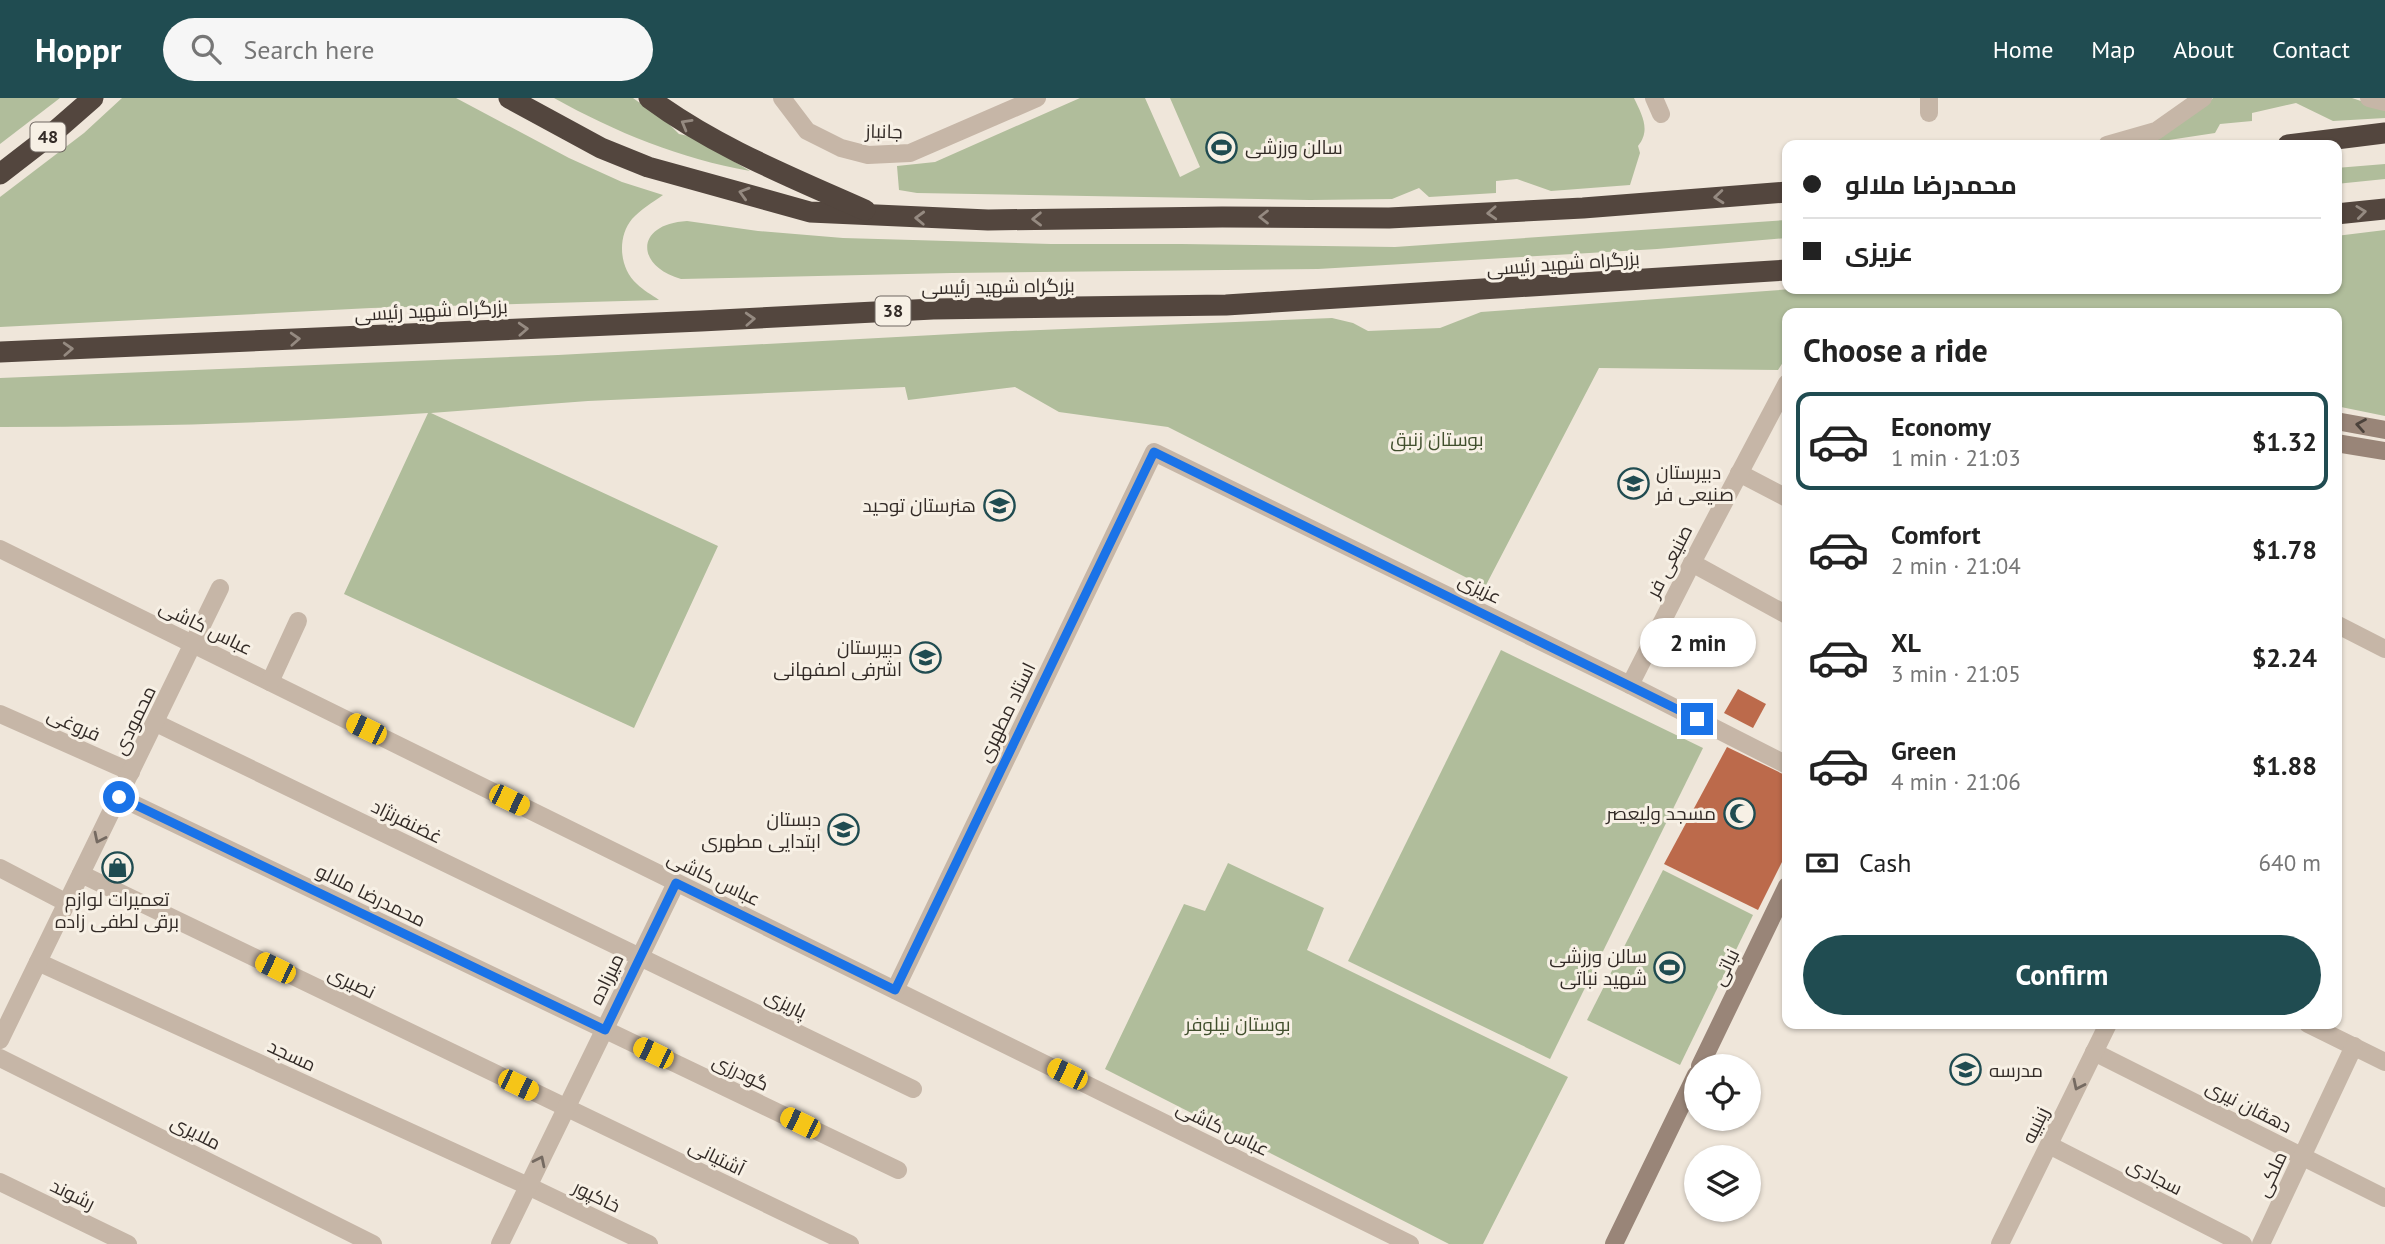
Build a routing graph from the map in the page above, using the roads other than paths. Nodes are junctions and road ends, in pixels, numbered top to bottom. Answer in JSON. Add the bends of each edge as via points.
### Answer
{"nodes":[{"id":1,"x":93,"y":98,"type":"edge"},
{"id":2,"x":509,"y":98,"type":"edge"},
{"id":3,"x":649,"y":98,"type":"edge"},
{"id":4,"x":782,"y":98,"type":"edge"},
{"id":5,"x":1037,"y":98,"type":"edge"},
{"id":6,"x":2203,"y":98,"type":"edge"},
{"id":7,"x":2369,"y":98,"type":"edge"},
{"id":8,"x":2385,"y":103,"type":"edge"},
{"id":9,"x":2385,"y":133,"type":"edge"},
{"id":10,"x":2124,"y":140,"type":"edge"},
{"id":11,"x":2328,"y":140,"type":"edge"},
{"id":12,"x":0,"y":174,"type":"edge"},
{"id":13,"x":1782,"y":192,"type":"edge"},
{"id":14,"x":2385,"y":209,"type":"edge"},
{"id":15,"x":2342,"y":213,"type":"edge"},
{"id":16,"x":880,"y":216,"type":"junction"},
{"id":17,"x":1782,"y":270,"type":"edge"},
{"id":18,"x":0,"y":352,"type":"edge"},
{"id":19,"x":1782,"y":392,"type":"edge"},
{"id":20,"x":2342,"y":422,"type":"edge"},
{"id":21,"x":2385,"y":430,"type":"edge"},
{"id":22,"x":2342,"y":444,"type":"edge"},
{"id":23,"x":2385,"y":451,"type":"edge"},
{"id":24,"x":1154,"y":452,"type":"joint"},
{"id":25,"x":1739,"y":472,"type":"junction"},
{"id":26,"x":1782,"y":495,"type":"edge"},
{"id":27,"x":0,"y":549,"type":"edge"},
{"id":28,"x":1692,"y":563,"type":"junction"},
{"id":29,"x":220,"y":589,"type":"dead end"},
{"id":30,"x":1782,"y":612,"type":"edge"},
{"id":31,"x":298,"y":621,"type":"dead end"},
{"id":32,"x":2342,"y":627,"type":"edge"},
{"id":33,"x":194,"y":644,"type":"junction"},
{"id":34,"x":2385,"y":649,"type":"edge"},
{"id":35,"x":270,"y":682,"type":"junction"},
{"id":36,"x":1630,"y":685,"type":"junction"},
{"id":37,"x":0,"y":714,"type":"edge"},
{"id":38,"x":156,"y":723,"type":"junction"},
{"id":39,"x":1782,"y":762,"type":"edge"},
{"id":40,"x":131,"y":772,"type":"junction"},
{"id":41,"x":119,"y":797,"type":"junction"},
{"id":42,"x":0,"y":868,"type":"edge"},
{"id":43,"x":81,"y":874,"type":"junction"},
{"id":44,"x":676,"y":883,"type":"junction"},
{"id":45,"x":1782,"y":896,"type":"edge"},
{"id":46,"x":67,"y":904,"type":"junction"},
{"id":47,"x":641,"y":956,"type":"junction"},
{"id":48,"x":38,"y":962,"type":"junction"},
{"id":49,"x":895,"y":990,"type":"junction"},
{"id":50,"x":6,"y":1011,"type":"edge"},
{"id":51,"x":2106,"y":1029,"type":"edge"},
{"id":52,"x":2318,"y":1029,"type":"edge"},
{"id":53,"x":605,"y":1030,"type":"junction"},
{"id":54,"x":0,"y":1040,"type":"edge"},
{"id":55,"x":2354,"y":1046,"type":"junction"},
{"id":56,"x":2094,"y":1052,"type":"junction"},
{"id":57,"x":1706,"y":1054,"type":"edge"},
{"id":58,"x":0,"y":1058,"type":"edge"},
{"id":59,"x":2385,"y":1062,"type":"edge"},
{"id":60,"x":913,"y":1089,"type":"dead end"},
{"id":61,"x":1684,"y":1100,"type":"edge"},
{"id":62,"x":566,"y":1109,"type":"junction"},
{"id":63,"x":2049,"y":1145,"type":"junction"},
{"id":64,"x":2302,"y":1156,"type":"junction"},
{"id":65,"x":898,"y":1170,"type":"dead end"},
{"id":66,"x":0,"y":1182,"type":"edge"},
{"id":67,"x":528,"y":1186,"type":"junction"},
{"id":68,"x":2385,"y":1198,"type":"edge"},
{"id":69,"x":128,"y":1244,"type":"edge"},
{"id":70,"x":373,"y":1244,"type":"edge"},
{"id":71,"x":500,"y":1244,"type":"edge"},
{"id":72,"x":649,"y":1244,"type":"edge"},
{"id":73,"x":850,"y":1244,"type":"edge"},
{"id":74,"x":1410,"y":1244,"type":"edge"},
{"id":75,"x":1614,"y":1244,"type":"edge"},
{"id":76,"x":2000,"y":1244,"type":"edge"},
{"id":77,"x":2243,"y":1244,"type":"edge"},
{"id":78,"x":2262,"y":1244,"type":"edge"}],
"edges":[{"from":1,"to":12,"type":"highway","number":"48"},
{"from":16,"to":2,"type":"highway","one_way":true,"via":[[810,212],[648,167],[601,148]]},
{"from":16,"to":3,"type":"highway","one_way":true,"via":[[755,162],[680,121]]},
{"from":4,"to":5,"type":"street","name":"جانباز","via":[[807,131],[868,155],[910,153]]},
{"from":6,"to":10,"type":"street","via":[[2156,131]]},
{"from":7,"to":8,"type":"street"},
{"from":9,"to":11,"type":"highway"},
{"from":13,"to":16,"type":"highway","one_way":true,"via":[[1390,218],[989,220]]},
{"from":15,"to":14,"type":"highway","one_way":true},
{"from":18,"to":17,"type":"highway","name":"بزرگراه شهید رئیسی","number":"38","one_way":true,"via":[[933,309],[1226,305]]},
{"from":19,"to":25,"type":"street","name":"صنیعی فر"},
{"from":21,"to":20,"type":"main road","one_way":true},
{"from":22,"to":23,"type":"main road"},
{"from":24,"to":36,"type":"street","name":"عزیزی"},
{"from":24,"to":49,"type":"street","name":"استاد مطهری"},
{"from":25,"to":26,"type":"street"},
{"from":25,"to":28,"type":"street","name":"صنیعی فر"},
{"from":27,"to":33,"type":"street","name":"عباس کاشی"},
{"from":28,"to":30,"type":"street"},
{"from":28,"to":36,"type":"street","name":"صنیعی فر"},
{"from":29,"to":33,"type":"street","name":"محمودی"},
{"from":31,"to":35,"type":"street"},
{"from":32,"to":34,"type":"street"},
{"from":33,"to":35,"type":"street","name":"عباس کاشی"},
{"from":33,"to":38,"type":"street","name":"محمودی"},
{"from":35,"to":44,"type":"street","name":"عباس کاشی"},
{"from":36,"to":39,"type":"street","name":"عزیزی"},
{"from":37,"to":40,"type":"street","name":"فروغی"},
{"from":38,"to":40,"type":"street","name":"محمودی"},
{"from":38,"to":47,"type":"street","name":"غضنفرنژاد"},
{"from":40,"to":41,"type":"street","name":"محمودی"},
{"from":41,"to":43,"type":"street","name":"محمودی","one_way":true},
{"from":41,"to":53,"type":"street","name":"محمدرضا ملالو"},
{"from":42,"to":46,"type":"street"},
{"from":43,"to":46,"type":"street","name":"محمودی"},
{"from":43,"to":62,"type":"street","name":"نصیری"},
{"from":44,"to":47,"type":"street","name":"میرزاده"},
{"from":44,"to":49,"type":"street","name":"عباس کاشی"},
{"from":45,"to":57,"type":"main road","name":"نباتی"},
{"from":46,"to":48,"type":"street","name":"محمودی"},
{"from":47,"to":53,"type":"street","name":"میرزاده"},
{"from":47,"to":60,"type":"street","name":"پاریزی"},
{"from":48,"to":50,"type":"street","name":"محمودی"},
{"from":48,"to":67,"type":"street","name":"مسجد"},
{"from":49,"to":74,"type":"street","name":"عباس کاشی"},
{"from":50,"to":54,"type":"street","name":"محمودی"},
{"from":51,"to":56,"type":"street","name":"زینبیه"},
{"from":52,"to":55,"type":"street"},
{"from":53,"to":62,"type":"street","name":"میرزاده"},
{"from":53,"to":65,"type":"street","name":"گودرزی"},
{"from":55,"to":59,"type":"street"},
{"from":55,"to":64,"type":"street","name":"ملکی"},
{"from":56,"to":63,"type":"street","name":"زینبیه","one_way":true},
{"from":56,"to":64,"type":"street","name":"دهقان نیری"},
{"from":58,"to":70,"type":"street","name":"ملایری"},
{"from":61,"to":75,"type":"main road"},
{"from":67,"to":62,"type":"street","name":"میرزاده","one_way":true},
{"from":62,"to":73,"type":"street","name":"آشتیانی"},
{"from":63,"to":76,"type":"street","name":"زینبیه"},
{"from":63,"to":77,"type":"street","name":"سجادی"},
{"from":64,"to":68,"type":"street","name":"دهقان نیری"},
{"from":64,"to":78,"type":"street","name":"ملکی"},
{"from":66,"to":69,"type":"street","name":"رشوند"},
{"from":67,"to":71,"type":"street","name":"میرزاده"},
{"from":67,"to":72,"type":"street","name":"خاکپور"}]}
